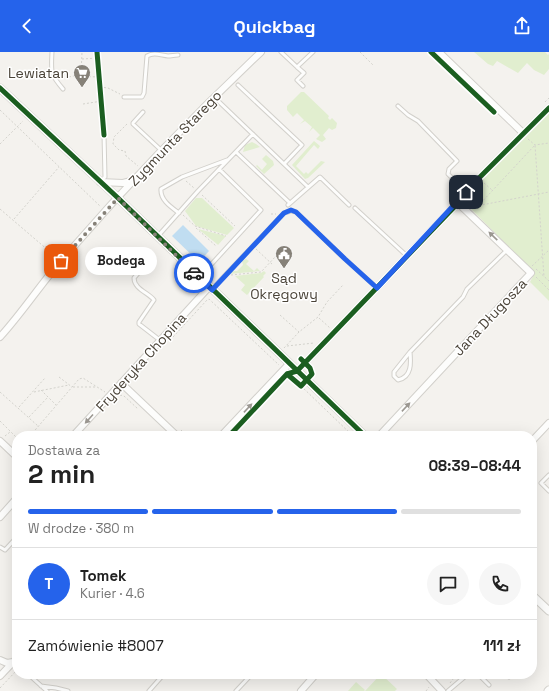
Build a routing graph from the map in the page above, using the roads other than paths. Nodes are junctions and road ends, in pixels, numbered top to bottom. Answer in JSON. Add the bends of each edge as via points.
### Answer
{"nodes":[{"id":1,"x":52,"y":52,"type":"edge"},
{"id":2,"x":261,"y":52,"type":"edge"},
{"id":3,"x":281,"y":52,"type":"edge"},
{"id":4,"x":313,"y":52,"type":"edge"},
{"id":5,"x":439,"y":52,"type":"edge"},
{"id":6,"x":178,"y":55,"type":"dead end"},
{"id":7,"x":297,"y":67,"type":"junction"},
{"id":8,"x":238,"y":86,"type":"dead end"},
{"id":9,"x":303,"y":86,"type":"dead end"},
{"id":10,"x":0,"y":88,"type":"edge"},
{"id":11,"x":63,"y":89,"type":"dead end"},
{"id":12,"x":214,"y":96,"type":"junction"},
{"id":13,"x":124,"y":97,"type":"road end"},
{"id":14,"x":398,"y":106,"type":"dead end"},
{"id":15,"x":549,"y":108,"type":"edge"},
{"id":16,"x":143,"y":112,"type":"dead end"},
{"id":17,"x":523,"y":133,"type":"junction"},
{"id":18,"x":253,"y":134,"type":"junction"},
{"id":19,"x":104,"y":135,"type":"dead end"},
{"id":20,"x":162,"y":151,"type":"junction"},
{"id":21,"x":236,"y":152,"type":"junction"},
{"id":22,"x":228,"y":160,"type":"junction"},
{"id":23,"x":284,"y":164,"type":"junction"},
{"id":24,"x":220,"y":169,"type":"junction"},
{"id":25,"x":135,"y":180,"type":"junction"},
{"id":26,"x":100,"y":182,"type":"junction"},
{"id":27,"x":308,"y":187,"type":"junction"},
{"id":28,"x":466,"y":192,"type":"junction"},
{"id":29,"x":118,"y":198,"type":"junction"},
{"id":30,"x":458,"y":203,"type":"junction"},
{"id":31,"x":349,"y":205,"type":"dead end"},
{"id":32,"x":355,"y":208,"type":"dead end"},
{"id":33,"x":179,"y":212,"type":"junction"},
{"id":34,"x":157,"y":237,"type":"junction"},
{"id":35,"x":507,"y":250,"type":"junction"},
{"id":36,"x":407,"y":256,"type":"junction"},
{"id":37,"x":147,"y":263,"type":"dead end"},
{"id":38,"x":208,"y":268,"type":"dead end"},
{"id":39,"x":211,"y":288,"type":"junction"},
{"id":40,"x":377,"y":288,"type":"junction"},
{"id":41,"x":0,"y":337,"type":"edge"},
{"id":42,"x":161,"y":341,"type":"junction"},
{"id":43,"x":410,"y":352,"type":"junction"},
{"id":44,"x":289,"y":364,"type":"junction"},
{"id":45,"x":297,"y":371,"type":"junction"},
{"id":46,"x":121,"y":383,"type":"junction"},
{"id":47,"x":549,"y":423,"type":"edge"},
{"id":48,"x":78,"y":431,"type":"edge"},
{"id":49,"x":172,"y":431,"type":"edge"},
{"id":50,"x":226,"y":431,"type":"edge"},
{"id":51,"x":360,"y":431,"type":"edge"},
{"id":52,"x":384,"y":431,"type":"edge"},
{"id":53,"x":537,"y":436,"type":"edge"},
{"id":54,"x":2,"y":439,"type":"edge"},
{"id":55,"x":12,"y":451,"type":"edge"},
{"id":56,"x":549,"y":475,"type":"edge"},
{"id":57,"x":549,"y":491,"type":"edge"},
{"id":58,"x":12,"y":504,"type":"edge"},
{"id":59,"x":0,"y":517,"type":"edge"},
{"id":60,"x":12,"y":542,"type":"edge"},
{"id":61,"x":0,"y":547,"type":"edge"},
{"id":62,"x":537,"y":600,"type":"edge"},
{"id":63,"x":549,"y":611,"type":"edge"},
{"id":64,"x":0,"y":660,"type":"edge"},
{"id":65,"x":12,"y":662,"type":"edge"},
{"id":66,"x":12,"y":666,"type":"edge"},
{"id":67,"x":0,"y":676,"type":"edge"},
{"id":68,"x":33,"y":679,"type":"edge"},
{"id":69,"x":160,"y":679,"type":"edge"},
{"id":70,"x":247,"y":679,"type":"edge"},
{"id":71,"x":312,"y":679,"type":"edge"},
{"id":72,"x":431,"y":679,"type":"edge"},
{"id":73,"x":462,"y":679,"type":"edge"},
{"id":74,"x":483,"y":679,"type":"edge"},
{"id":75,"x":490,"y":685,"type":"dead end"},
{"id":76,"x":41,"y":686,"type":"junction"},
{"id":77,"x":47,"y":691,"type":"edge"},
{"id":78,"x":68,"y":691,"type":"edge"},
{"id":79,"x":149,"y":691,"type":"edge"},
{"id":80,"x":236,"y":691,"type":"edge"},
{"id":81,"x":301,"y":691,"type":"edge"},
{"id":82,"x":442,"y":691,"type":"edge"},
{"id":83,"x":448,"y":691,"type":"edge"}],
"edges":[{"from":1,"to":11,"type":"lane","via":[[52,74]]},
{"from":2,"to":12,"type":"street","name":"Zygmunta Starego"},
{"from":3,"to":7,"type":"lane"},
{"from":4,"to":7,"type":"lane"},
{"from":5,"to":17,"type":"street"},
{"from":6,"to":13,"type":"lane","via":[[149,54],[142,98]]},
{"from":7,"to":9,"type":"lane","via":[[304,73],[298,80]]},
{"from":8,"to":23,"type":"lane","via":[[302,145]]},
{"from":10,"to":26,"type":"street"},
{"from":12,"to":18,"type":"lane"},
{"from":12,"to":20,"type":"street","name":"Zygmunta Starego"},
{"from":14,"to":28,"type":"lane","via":[[418,121],[457,161],[449,169],[448,174]]},
{"from":15,"to":17,"type":"street"},
{"from":16,"to":20,"type":"lane","via":[[133,124]]},
{"from":17,"to":28,"type":"street"},
{"from":18,"to":21,"type":"lane"},
{"from":18,"to":23,"type":"lane"},
{"from":19,"to":26,"type":"lane","via":[[105,177]]},
{"from":20,"to":25,"type":"street","name":"Zygmunta Starego"},
{"from":21,"to":22,"type":"lane"},
{"from":21,"to":27,"type":"lane","via":[[289,204]]},
{"from":22,"to":24,"type":"lane"},
{"from":22,"to":33,"type":"lane","via":[[182,177],[161,189],[161,196],[167,204]]},
{"from":23,"to":27,"type":"lane"},
{"from":24,"to":33,"type":"lane"},
{"from":24,"to":38,"type":"lane","via":[[261,210]]},
{"from":25,"to":26,"type":"street","via":[[123,183]]},
{"from":25,"to":29,"type":"street","name":"Zygmunta Starego"},
{"from":26,"to":29,"type":"street"},
{"from":27,"to":31,"type":"lane","via":[[318,177],[321,178]]},
{"from":28,"to":30,"type":"street"},
{"from":29,"to":34,"type":"street"},
{"from":29,"to":41,"type":"street","name":"Zygmunta Starego","via":[[61,261]]},
{"from":35,"to":30,"type":"street","name":"Jana Długosza","one_way":true},
{"from":30,"to":36,"type":"street"},
{"from":32,"to":36,"type":"lane"},
{"from":33,"to":34,"type":"lane"},
{"from":34,"to":39,"type":"street"},
{"from":35,"to":43,"type":"lane","via":[[467,289],[463,297]]},
{"from":52,"to":35,"type":"street","name":"Jana Długosza","one_way":true,"via":[[531,270]]},
{"from":36,"to":40,"type":"street"},
{"from":37,"to":42,"type":"lane","via":[[133,282],[154,300],[139,324]]},
{"from":39,"to":40,"type":"lane","via":[[284,213],[291,210]]},
{"from":39,"to":42,"type":"street","name":"Fryderyka Chopina"},
{"from":39,"to":44,"type":"street"},
{"from":40,"to":45,"type":"street"},
{"from":42,"to":46,"type":"street","name":"Fryderyka Chopina"},
{"from":43,"to":43,"type":"lane","via":[[394,372],[398,380],[410,370]]},
{"from":44,"to":45,"type":"street"},
{"from":50,"to":44,"type":"street","one_way":true},
{"from":45,"to":51,"type":"street"},
{"from":46,"to":48,"type":"street","name":"Fryderyka Chopina","one_way":true},
{"from":46,"to":49,"type":"street"},
{"from":47,"to":53,"type":"street"},
{"from":54,"to":55,"type":"street"},
{"from":56,"to":57,"type":"lane","via":[[541,484]]},
{"from":58,"to":59,"type":"street"},
{"from":60,"to":61,"type":"lane","via":[[5,550]]},
{"from":62,"to":63,"type":"street"},
{"from":64,"to":65,"type":"street"},
{"from":66,"to":67,"type":"street"},
{"from":68,"to":76,"type":"lane"},
{"from":69,"to":79,"type":"lane"},
{"from":70,"to":80,"type":"lane"},
{"from":71,"to":81,"type":"street"},
{"from":72,"to":82,"type":"street"},
{"from":73,"to":83,"type":"lane"},
{"from":74,"to":75,"type":"lane"},
{"from":76,"to":77,"type":"lane"},
{"from":76,"to":78,"type":"lane"}]}
